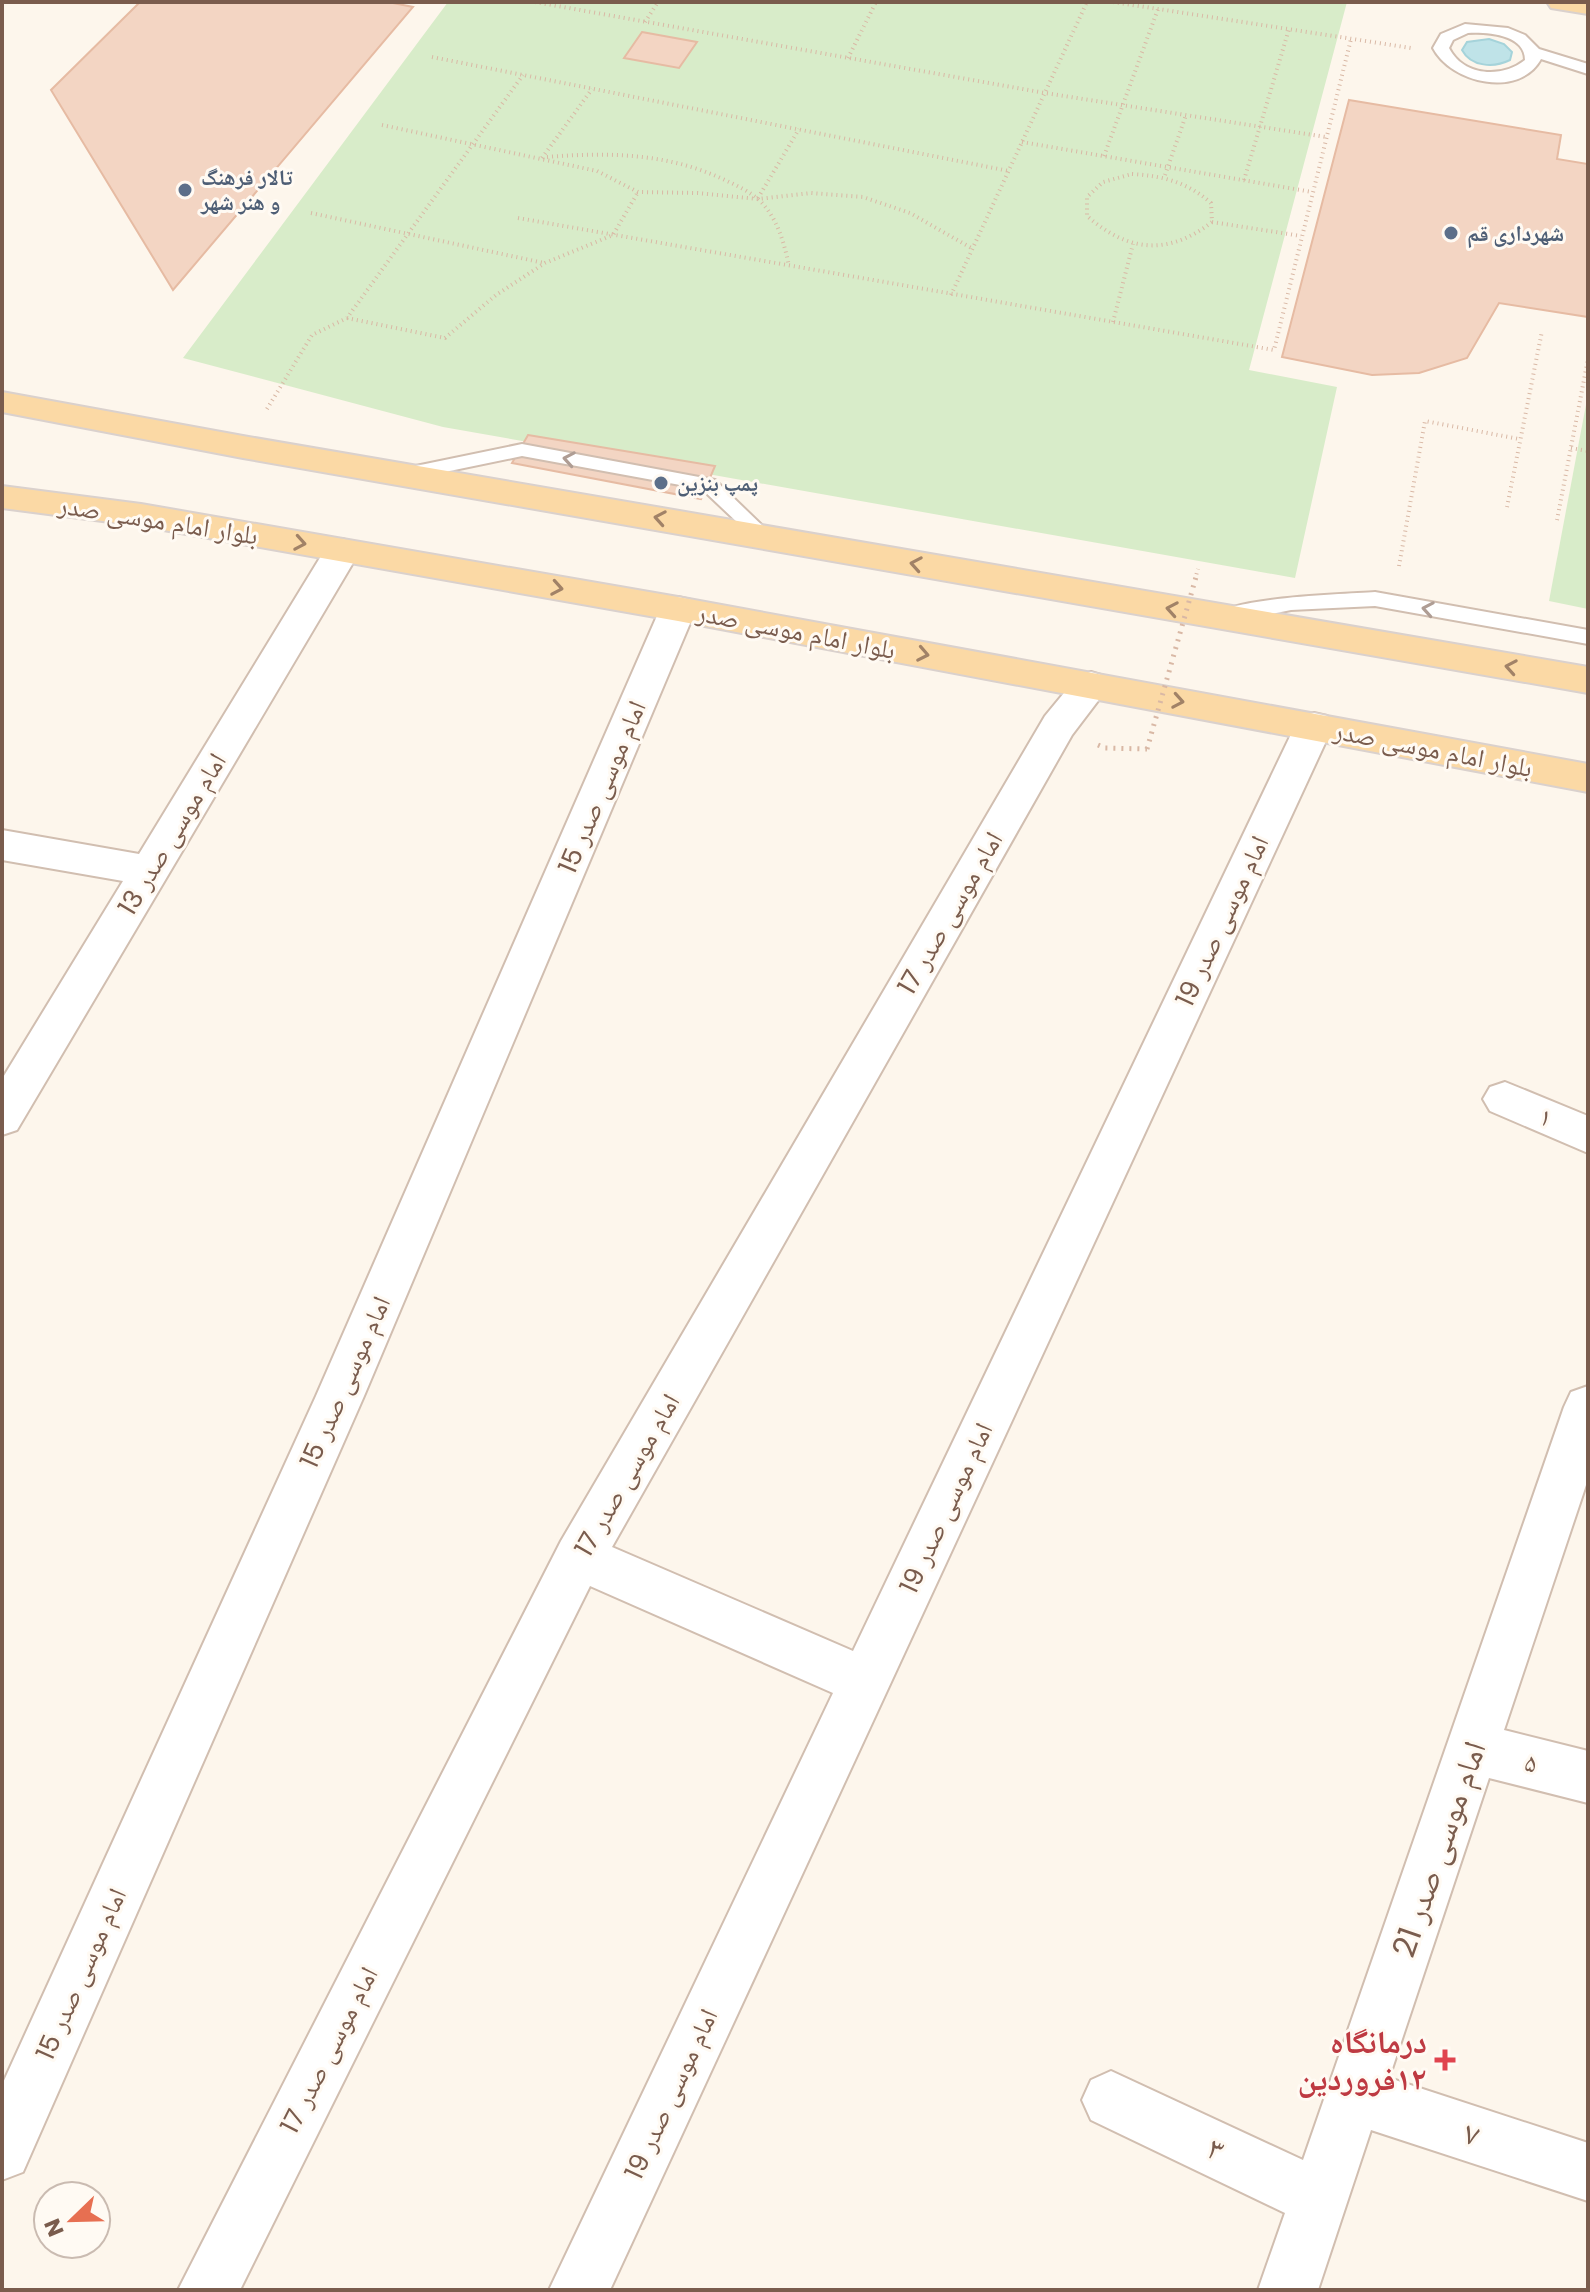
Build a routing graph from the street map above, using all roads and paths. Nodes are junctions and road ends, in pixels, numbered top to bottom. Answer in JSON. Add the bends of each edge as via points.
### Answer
{"nodes":[{"id":1,"x":535,"y":2,"type":"edge"},
{"id":2,"x":658,"y":2,"type":"edge"},
{"id":3,"x":876,"y":2,"type":"edge"},
{"id":4,"x":1087,"y":2,"type":"edge"},
{"id":5,"x":1113,"y":2,"type":"edge"},
{"id":6,"x":1561,"y":2,"type":"edge"},
{"id":7,"x":1588,"y":6,"type":"edge"},
{"id":8,"x":1158,"y":9,"type":"junction"},
{"id":9,"x":645,"y":22,"type":"junction"},
{"id":10,"x":1289,"y":29,"type":"junction"},
{"id":11,"x":1351,"y":39,"type":"junction"},
{"id":12,"x":1440,"y":52,"type":"junction"},
{"id":13,"x":1533,"y":52,"type":"junction"},
{"id":14,"x":432,"y":57,"type":"dead end"},
{"id":15,"x":848,"y":58,"type":"junction"},
{"id":16,"x":1588,"y":69,"type":"edge"},
{"id":17,"x":523,"y":75,"type":"junction"},
{"id":18,"x":592,"y":89,"type":"junction"},
{"id":19,"x":1045,"y":93,"type":"junction"},
{"id":20,"x":1123,"y":105,"type":"junction"},
{"id":21,"x":1186,"y":115,"type":"junction"},
{"id":22,"x":382,"y":125,"type":"dead end"},
{"id":23,"x":1260,"y":127,"type":"junction"},
{"id":24,"x":799,"y":129,"type":"junction"},
{"id":25,"x":1326,"y":137,"type":"junction"},
{"id":26,"x":1022,"y":142,"type":"junction"},
{"id":27,"x":474,"y":144,"type":"junction"},
{"id":28,"x":1104,"y":156,"type":"junction"},
{"id":29,"x":542,"y":158,"type":"junction"},
{"id":30,"x":1167,"y":167,"type":"junction"},
{"id":31,"x":1009,"y":171,"type":"junction"},
{"id":32,"x":1165,"y":175,"type":"junction"},
{"id":33,"x":1244,"y":180,"type":"junction"},
{"id":34,"x":638,"y":192,"type":"junction"},
{"id":35,"x":1312,"y":192,"type":"junction"},
{"id":36,"x":758,"y":199,"type":"junction"},
{"id":37,"x":311,"y":213,"type":"dead end"},
{"id":38,"x":518,"y":218,"type":"dead end"},
{"id":39,"x":1212,"y":222,"type":"junction"},
{"id":40,"x":409,"y":234,"type":"junction"},
{"id":41,"x":613,"y":235,"type":"junction"},
{"id":42,"x":1301,"y":236,"type":"junction"},
{"id":43,"x":1133,"y":244,"type":"junction"},
{"id":44,"x":973,"y":249,"type":"junction"},
{"id":45,"x":545,"y":263,"type":"junction"},
{"id":46,"x":789,"y":266,"type":"junction"},
{"id":47,"x":951,"y":295,"type":"junction"},
{"id":48,"x":347,"y":318,"type":"junction"},
{"id":49,"x":1113,"y":322,"type":"junction"},
{"id":50,"x":1542,"y":331,"type":"dead end"},
{"id":51,"x":1588,"y":359,"type":"edge"},
{"id":52,"x":2,"y":402,"type":"edge"},
{"id":53,"x":1519,"y":439,"type":"junction"},
{"id":54,"x":243,"y":447,"type":"junction"},
{"id":55,"x":1571,"y":448,"type":"junction"},
{"id":56,"x":1588,"y":451,"type":"edge"},
{"id":57,"x":2,"y":497,"type":"edge"},
{"id":58,"x":1507,"y":507,"type":"dead end"},
{"id":59,"x":1557,"y":520,"type":"dead end"},
{"id":60,"x":342,"y":551,"type":"junction"},
{"id":61,"x":1198,"y":569,"type":"dead end"},
{"id":62,"x":1398,"y":571,"type":"dead end"},
{"id":63,"x":678,"y":609,"type":"junction"},
{"id":64,"x":1220,"y":618,"type":"junction"},
{"id":65,"x":1588,"y":637,"type":"edge"},
{"id":66,"x":1588,"y":680,"type":"edge"},
{"id":67,"x":1091,"y":685,"type":"junction"},
{"id":68,"x":1314,"y":726,"type":"junction"},
{"id":69,"x":1105,"y":748,"type":"dead end"},
{"id":70,"x":1588,"y":778,"type":"edge"},
{"id":71,"x":2,"y":845,"type":"edge"},
{"id":72,"x":150,"y":871,"type":"junction"},
{"id":73,"x":1505,"y":1099,"type":"dead end"},
{"id":74,"x":2,"y":1117,"type":"edge"},
{"id":75,"x":1588,"y":1135,"type":"edge"},
{"id":76,"x":1588,"y":1407,"type":"edge"},
{"id":77,"x":579,"y":1557,"type":"junction"},
{"id":78,"x":865,"y":1681,"type":"junction"},
{"id":79,"x":1473,"y":1748,"type":"junction"},
{"id":80,"x":1588,"y":1777,"type":"edge"},
{"id":81,"x":1356,"y":2096,"type":"junction"},
{"id":82,"x":1111,"y":2100,"type":"dead end"},
{"id":83,"x":2,"y":2151,"type":"edge"},
{"id":84,"x":1588,"y":2172,"type":"edge"},
{"id":85,"x":1320,"y":2199,"type":"junction"},
{"id":86,"x":208,"y":2290,"type":"edge"},
{"id":87,"x":579,"y":2290,"type":"edge"},
{"id":88,"x":1288,"y":2290,"type":"edge"}],
"edges":[{"from":1,"to":9,"type":"path"},
{"from":2,"to":9,"type":"path"},
{"from":3,"to":15,"type":"path"},
{"from":4,"to":19,"type":"path"},
{"from":5,"to":8,"type":"path"},
{"from":6,"to":7,"type":"main road"},
{"from":8,"to":10,"type":"path"},
{"from":8,"to":20,"type":"path"},
{"from":9,"to":15,"type":"path"},
{"from":10,"to":11,"type":"path"},
{"from":10,"to":23,"type":"path"},
{"from":11,"to":12,"type":"path"},
{"from":11,"to":25,"type":"path"},
{"from":12,"to":13,"type":"lane","via":[[1444,37],[1479,28],[1507,32]]},
{"from":12,"to":13,"type":"lane","via":[[1456,68],[1486,77],[1517,74],[1528,68]]},
{"from":13,"to":16,"type":"lane"},
{"from":14,"to":17,"type":"path"},
{"from":15,"to":19,"type":"path"},
{"from":17,"to":18,"type":"path"},
{"from":17,"to":27,"type":"path"},
{"from":18,"to":24,"type":"path"},
{"from":18,"to":29,"type":"path"},
{"from":19,"to":20,"type":"path"},
{"from":19,"to":26,"type":"path"},
{"from":20,"to":21,"type":"path"},
{"from":20,"to":28,"type":"path"},
{"from":21,"to":23,"type":"path"},
{"from":21,"to":30,"type":"path"},
{"from":22,"to":27,"type":"path"},
{"from":23,"to":25,"type":"path"},
{"from":23,"to":33,"type":"path"},
{"from":24,"to":31,"type":"path"},
{"from":24,"to":36,"type":"path"},
{"from":25,"to":35,"type":"path"},
{"from":26,"to":28,"type":"path"},
{"from":26,"to":31,"type":"path"},
{"from":27,"to":29,"type":"path"},
{"from":27,"to":40,"type":"path"},
{"from":28,"to":30,"type":"path"},
{"from":29,"to":34,"type":"path","via":[[597,171]]},
{"from":29,"to":36,"type":"path","via":[[628,152],[672,160],[716,175]]},
{"from":30,"to":32,"type":"path"},
{"from":30,"to":33,"type":"path"},
{"from":31,"to":44,"type":"path"},
{"from":32,"to":39,"type":"path","via":[[1194,186],[1211,203]]},
{"from":32,"to":43,"type":"path","via":[[1132,174],[1103,182],[1087,197],[1087,216],[1095,225]]},
{"from":33,"to":35,"type":"path"},
{"from":34,"to":36,"type":"path"},
{"from":34,"to":41,"type":"path"},
{"from":35,"to":42,"type":"path"},
{"from":36,"to":44,"type":"path","via":[[811,193],[863,197],[910,213]]},
{"from":36,"to":46,"type":"path","via":[[784,238]]},
{"from":37,"to":40,"type":"path"},
{"from":38,"to":41,"type":"path"},
{"from":39,"to":42,"type":"path"},
{"from":39,"to":43,"type":"path","via":[[1195,238],[1166,246]]},
{"from":40,"to":45,"type":"path"},
{"from":40,"to":48,"type":"path"},
{"from":41,"to":45,"type":"path"},
{"from":41,"to":46,"type":"path"},
{"from":42,"to":49,"type":"path","via":[[1274,350]]},
{"from":43,"to":49,"type":"path"},
{"from":44,"to":47,"type":"path"},
{"from":45,"to":48,"type":"path","via":[[445,338]]},
{"from":46,"to":47,"type":"path"},
{"from":47,"to":49,"type":"path"},
{"from":48,"to":54,"type":"path","via":[[312,335]]},
{"from":50,"to":53,"type":"path"},
{"from":51,"to":55,"type":"path"},
{"from":52,"to":54,"type":"main road"},
{"from":53,"to":58,"type":"path"},
{"from":53,"to":62,"type":"path","via":[[1425,421]]},
{"from":64,"to":54,"type":"main road","one_way":true},
{"from":55,"to":56,"type":"path"},
{"from":55,"to":59,"type":"path"},
{"from":57,"to":60,"type":"main road","name":"بلوار امام موسی صدر","one_way":true,"via":[[141,515]]},
{"from":60,"to":63,"type":"main road","name":"بلوار امام موسی صدر","one_way":true},
{"from":60,"to":72,"type":"street","name":"امام موسی صدر 13"},
{"from":61,"to":69,"type":"path","bridge":true,"via":[[1147,749]]},
{"from":63,"to":67,"type":"main road","name":"بلوار امام موسی صدر","one_way":true},
{"from":63,"to":83,"type":"street","name":"امام موسی صدر 15","via":[[340,1396]]},
{"from":65,"to":64,"type":"lane","one_way":true,"via":[[1375,599],[1291,603]]},
{"from":66,"to":64,"type":"main road","one_way":true},
{"from":67,"to":68,"type":"main road","name":"بلوار امام موسی صدر","one_way":true},
{"from":67,"to":77,"type":"street","name":"امام موسی صدر 17","via":[[1058,726]]},
{"from":68,"to":70,"type":"main road","name":"بلوار امام موسی صدر"},
{"from":68,"to":78,"type":"street","name":"امام موسی صدر 19"},
{"from":71,"to":72,"type":"street"},
{"from":72,"to":74,"type":"street","name":"امام موسی صدر 13"},
{"from":73,"to":75,"type":"street","name":"۱"},
{"from":76,"to":79,"type":"street","name":"امام موسی صدر 21"},
{"from":77,"to":78,"type":"street"},
{"from":77,"to":86,"type":"street","name":"امام موسی صدر 17"},
{"from":78,"to":87,"type":"street","name":"امام موسی صدر 19"},
{"from":79,"to":80,"type":"street","name":"۵"},
{"from":79,"to":81,"type":"street","name":"امام موسی صدر 21"},
{"from":81,"to":84,"type":"street","name":"۷"},
{"from":81,"to":85,"type":"street","name":"امام موسی صدر 21"},
{"from":82,"to":85,"type":"street","name":"۳"},
{"from":85,"to":88,"type":"street","name":"امام موسی صدر 21"}]}
